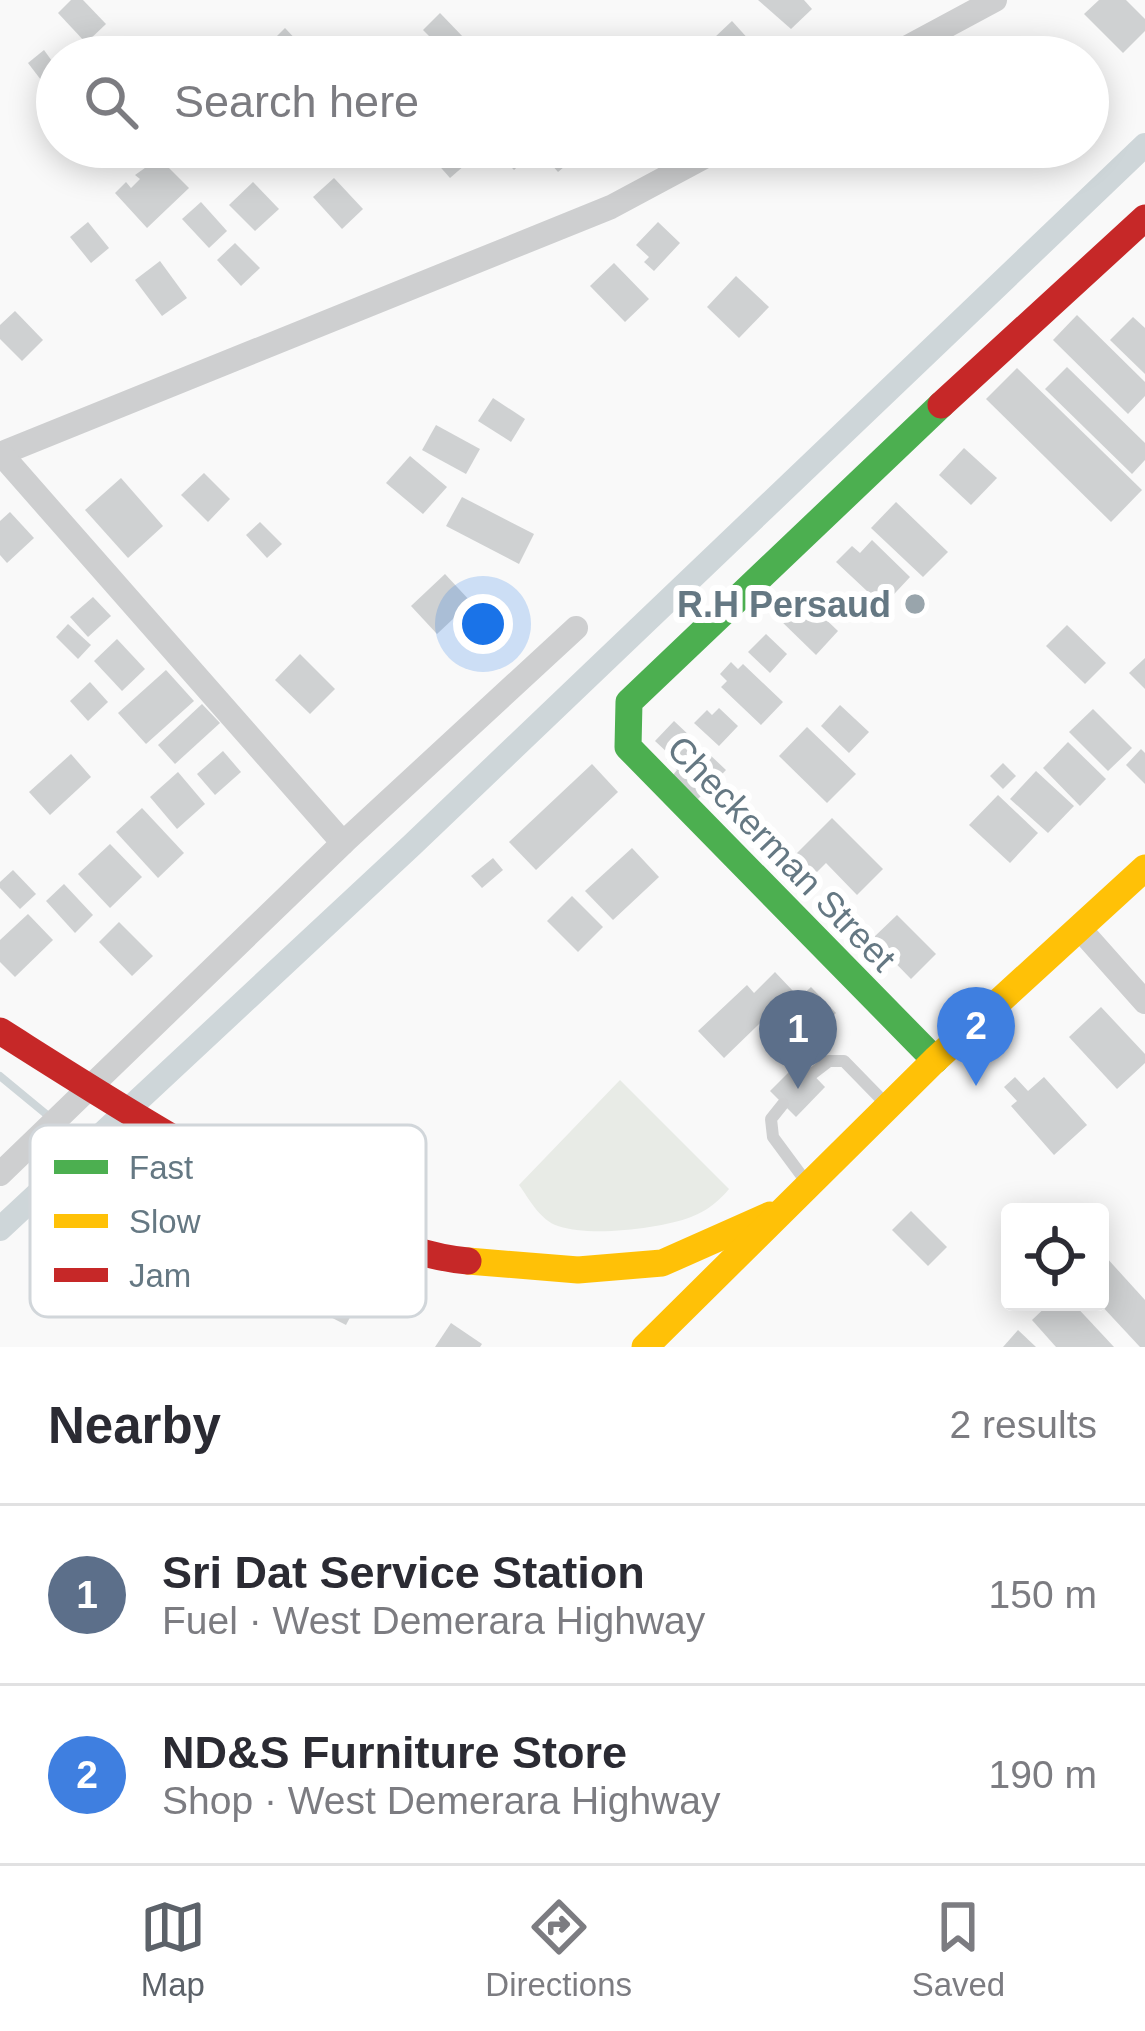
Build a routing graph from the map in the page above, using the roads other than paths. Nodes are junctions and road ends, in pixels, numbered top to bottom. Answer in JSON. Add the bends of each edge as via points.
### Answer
{"nodes":[{"id":1,"x":994,"y":0,"type":"edge"},
{"id":2,"x":928,"y":36,"type":"edge"},
{"id":3,"x":684,"y":168,"type":"edge"},
{"id":4,"x":1145,"y":218,"type":"edge"},
{"id":5,"x":1,"y":454,"type":"edge"},
{"id":6,"x":576,"y":628,"type":"dead end"},
{"id":7,"x":343,"y":843,"type":"junction"},
{"id":8,"x":1145,"y":868,"type":"edge"},
{"id":9,"x":1080,"y":929,"type":"junction"},
{"id":10,"x":1145,"y":1002,"type":"edge"},
{"id":11,"x":0,"y":1031,"type":"edge"},
{"id":12,"x":935,"y":1060,"type":"junction"},
{"id":13,"x":812,"y":1074,"type":"dead end"},
{"id":14,"x":99,"y":1097,"type":"junction"},
{"id":15,"x":783,"y":1104,"type":"dead end"},
{"id":16,"x":890,"y":1107,"type":"junction"},
{"id":17,"x":63,"y":1125,"type":"edge"},
{"id":18,"x":145,"y":1125,"type":"edge"},
{"id":19,"x":30,"y":1151,"type":"edge"},
{"id":20,"x":0,"y":1174,"type":"edge"},
{"id":21,"x":809,"y":1186,"type":"junction"},
{"id":22,"x":788,"y":1206,"type":"junction"},
{"id":23,"x":426,"y":1252,"type":"edge"},
{"id":24,"x":645,"y":1347,"type":"edge"}],
"edges":[{"from":1,"to":2,"type":"street"},
{"from":3,"to":5,"type":"street","via":[[610,208]]},
{"from":4,"to":12,"type":"street","name":"Checkerman Street","via":[[629,702],[628,747]]},
{"from":5,"to":7,"type":"street"},
{"from":6,"to":7,"type":"street"},
{"from":7,"to":14,"type":"street"},
{"from":8,"to":9,"type":"street"},
{"from":9,"to":10,"type":"street"},
{"from":9,"to":12,"type":"street"},
{"from":11,"to":14,"type":"street"},
{"from":12,"to":16,"type":"street"},
{"from":13,"to":16,"type":"lane","via":[[844,1061]]},
{"from":14,"to":17,"type":"street"},
{"from":14,"to":18,"type":"street"},
{"from":15,"to":21,"type":"lane","via":[[771,1119],[772,1137]]},
{"from":16,"to":21,"type":"street"},
{"from":19,"to":20,"type":"street"},
{"from":21,"to":22,"type":"street"},
{"from":22,"to":23,"type":"street","via":[[662,1263],[578,1270]]},
{"from":22,"to":24,"type":"street"}]}
